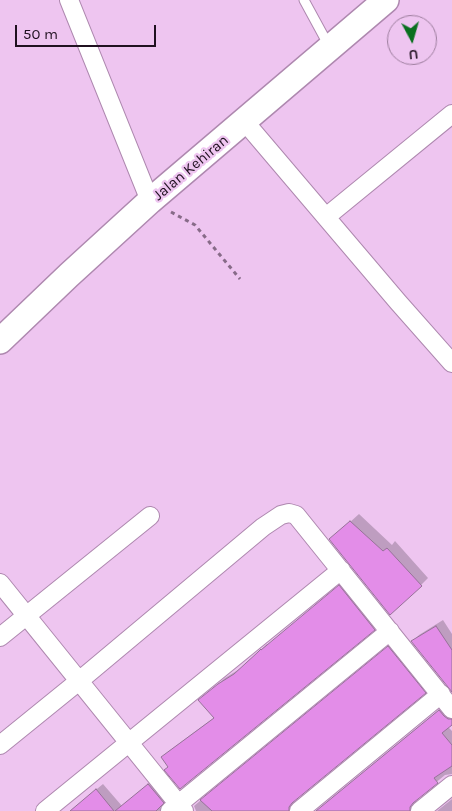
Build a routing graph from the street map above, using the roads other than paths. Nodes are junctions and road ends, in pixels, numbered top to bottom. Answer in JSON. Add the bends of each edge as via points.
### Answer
{"nodes":[{"id":1,"x":69,"y":0,"type":"edge"},
{"id":2,"x":304,"y":0,"type":"edge"},
{"id":3,"x":386,"y":0,"type":"edge"},
{"id":4,"x":331,"y":49,"type":"junction"},
{"id":5,"x":452,"y":114,"type":"edge"},
{"id":6,"x":245,"y":122,"type":"junction"},
{"id":7,"x":150,"y":202,"type":"junction"},
{"id":8,"x":326,"y":217,"type":"junction"},
{"id":9,"x":0,"y":341,"type":"edge"},
{"id":10,"x":452,"y":363,"type":"edge"},
{"id":11,"x":150,"y":516,"type":"dead end"},
{"id":12,"x":341,"y":570,"type":"junction"},
{"id":13,"x":0,"y":583,"type":"edge"},
{"id":14,"x":26,"y":615,"type":"junction"},
{"id":15,"x":390,"y":631,"type":"junction"},
{"id":16,"x":0,"y":637,"type":"edge"},
{"id":17,"x":79,"y":681,"type":"junction"},
{"id":18,"x":440,"y":694,"type":"junction"},
{"id":19,"x":452,"y":709,"type":"edge"},
{"id":20,"x":129,"y":743,"type":"junction"},
{"id":21,"x":0,"y":745,"type":"edge"},
{"id":22,"x":452,"y":785,"type":"edge"},
{"id":23,"x":178,"y":809,"type":"edge"},
{"id":24,"x":45,"y":811,"type":"edge"},
{"id":25,"x":299,"y":811,"type":"edge"},
{"id":26,"x":420,"y":811,"type":"edge"}],
"edges":[{"from":1,"to":7,"type":"street"},
{"from":2,"to":4,"type":"lane"},
{"from":3,"to":4,"type":"street","name":"Jalan Kehiran"},
{"from":4,"to":6,"type":"street","name":"Jalan Kehiran"},
{"from":5,"to":8,"type":"street"},
{"from":6,"to":7,"type":"street","name":"Jalan Kehiran"},
{"from":6,"to":8,"type":"street"},
{"from":7,"to":9,"type":"street","name":"Jalan Kehiran"},
{"from":8,"to":10,"type":"street"},
{"from":11,"to":14,"type":"street"},
{"from":12,"to":15,"type":"street"},
{"from":12,"to":17,"type":"street","via":[[296,516],[281,514]]},
{"from":12,"to":20,"type":"street"},
{"from":13,"to":14,"type":"street"},
{"from":14,"to":16,"type":"street"},
{"from":14,"to":17,"type":"street"},
{"from":15,"to":18,"type":"street"},
{"from":15,"to":23,"type":"street"},
{"from":17,"to":20,"type":"street"},
{"from":17,"to":21,"type":"street"},
{"from":18,"to":19,"type":"street"},
{"from":18,"to":25,"type":"street"},
{"from":20,"to":23,"type":"street"},
{"from":20,"to":24,"type":"street"},
{"from":22,"to":26,"type":"street"}]}
